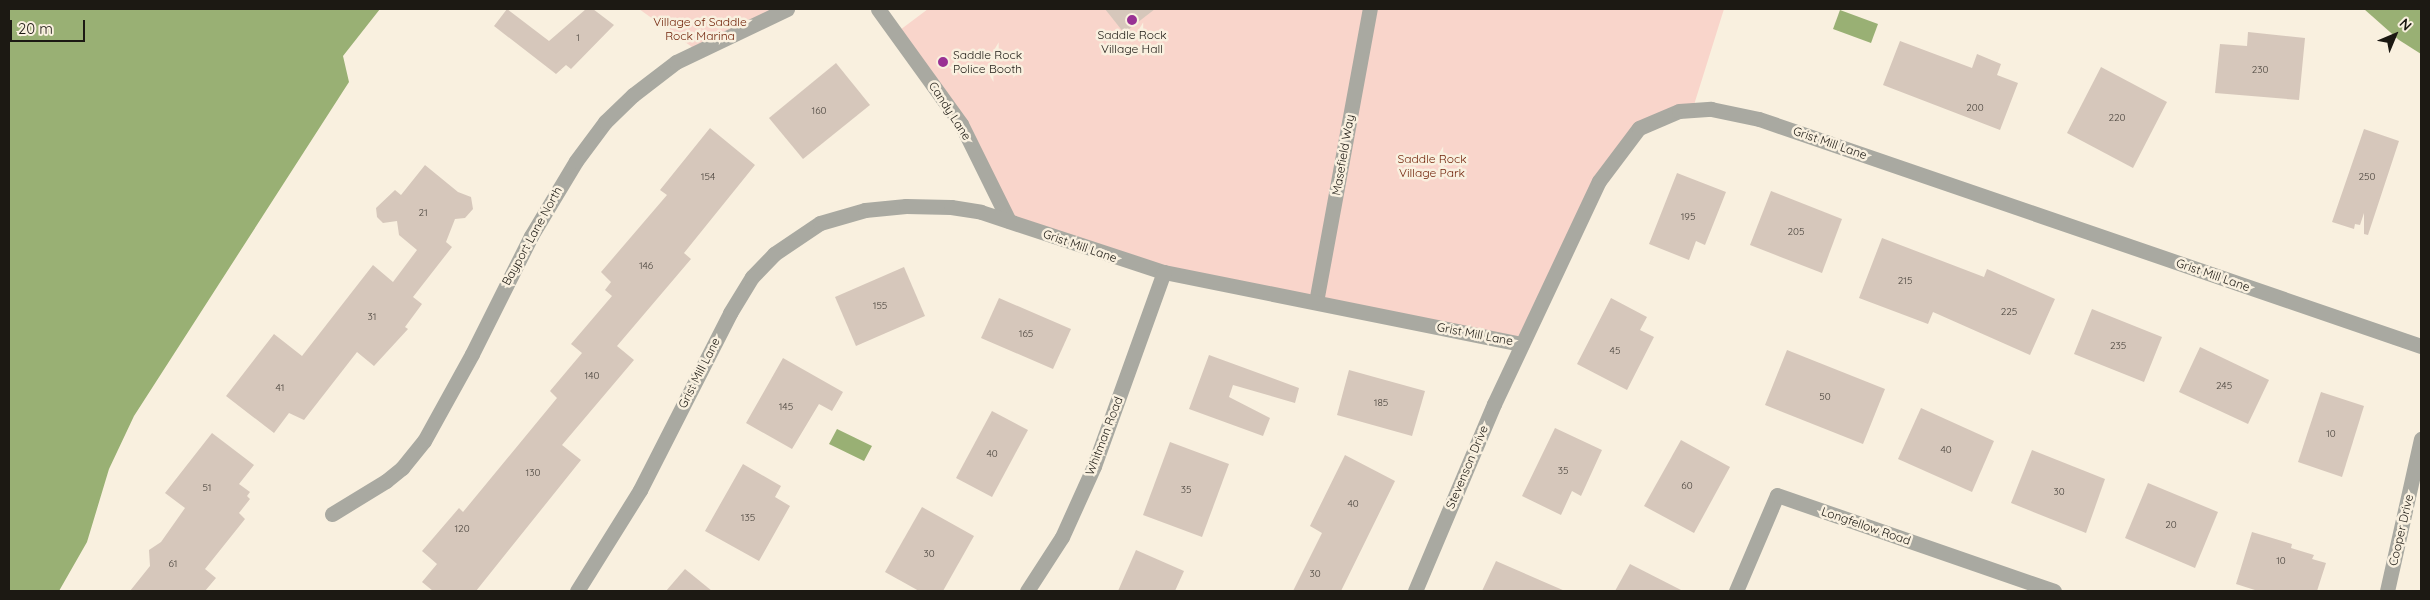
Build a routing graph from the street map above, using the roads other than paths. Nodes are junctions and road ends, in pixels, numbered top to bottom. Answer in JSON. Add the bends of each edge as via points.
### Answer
{"nodes":[{"id":1,"x":787,"y":9,"type":"edge"},
{"id":2,"x":878,"y":9,"type":"edge"},
{"id":3,"x":1370,"y":9,"type":"edge"},
{"id":4,"x":1009,"y":221,"type":"junction"},
{"id":5,"x":1164,"y":272,"type":"junction"},
{"id":6,"x":1316,"y":302,"type":"junction"},
{"id":7,"x":1522,"y":344,"type":"junction"},
{"id":8,"x":2421,"y":346,"type":"edge"},
{"id":9,"x":2421,"y":439,"type":"edge"},
{"id":10,"x":332,"y":514,"type":"dead end"},
{"id":11,"x":577,"y":591,"type":"edge"},
{"id":12,"x":1027,"y":591,"type":"edge"},
{"id":13,"x":1415,"y":591,"type":"edge"},
{"id":14,"x":1736,"y":591,"type":"edge"},
{"id":15,"x":2054,"y":591,"type":"edge"},
{"id":16,"x":2387,"y":591,"type":"edge"}],
"edges":[{"from":1,"to":10,"type":"street","name":"Bayport Lane North","via":[[676,62],[605,122],[566,176],[531,236],[424,441],[402,468],[386,481]]},
{"from":2,"to":4,"type":"street","name":"Candy Lane","via":[[961,124]]},
{"from":3,"to":6,"type":"street","name":"Masefield Way"},
{"from":4,"to":5,"type":"street","name":"Grist Mill Lane"},
{"from":4,"to":11,"type":"street","name":"Grist Mill Lane","via":[[951,207],[906,206],[865,210],[820,223],[774,254],[752,277],[730,313],[640,490]]},
{"from":5,"to":6,"type":"street","name":"Grist Mill Lane"},
{"from":5,"to":12,"type":"street","name":"Whitman Road","via":[[1094,466],[1062,537]]},
{"from":6,"to":7,"type":"street","name":"Grist Mill Lane"},
{"from":7,"to":8,"type":"street","name":"Grist Mill Lane","via":[[1599,181],[1615,156],[1627,140],[1651,120],[1693,108],[1759,118]]},
{"from":7,"to":13,"type":"street","name":"Stevenson Drive"},
{"from":9,"to":16,"type":"street","name":"Cooper Drive"},
{"from":14,"to":15,"type":"street","name":"Longfellow Road","via":[[1777,495]]}]}
